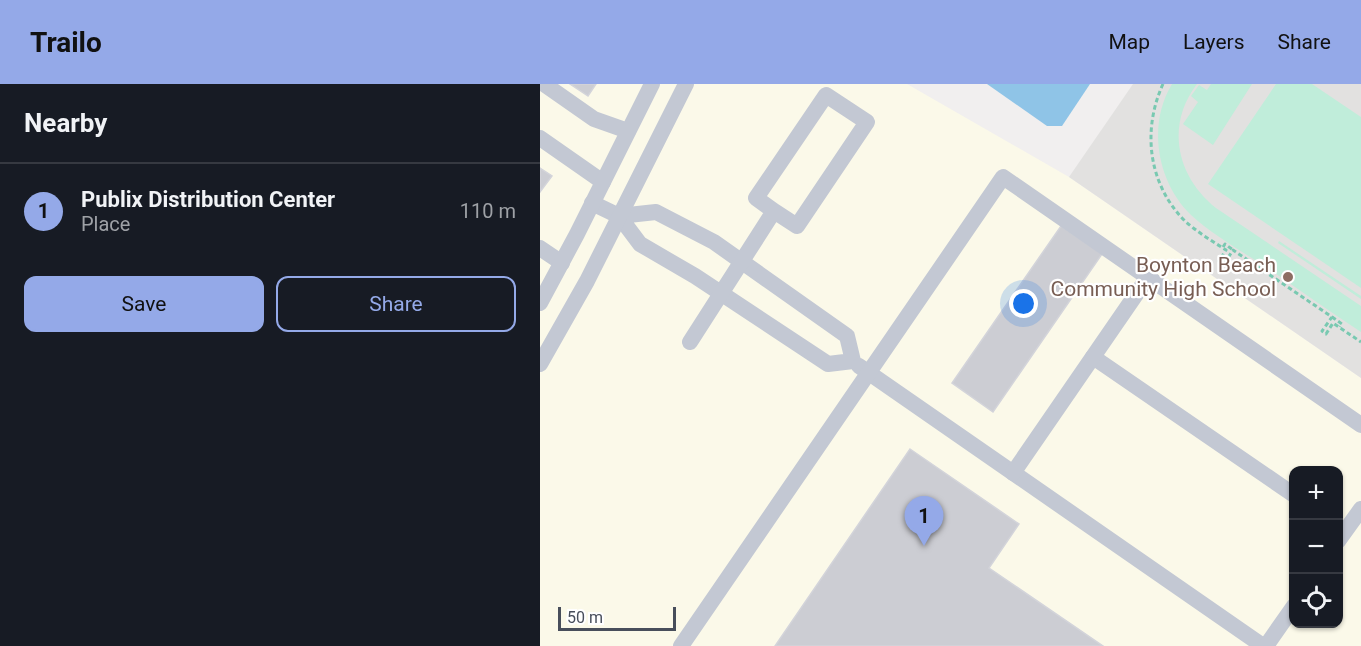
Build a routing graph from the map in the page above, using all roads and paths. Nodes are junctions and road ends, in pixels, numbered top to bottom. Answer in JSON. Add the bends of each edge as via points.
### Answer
{"nodes":[{"id":1,"x":544,"y":84,"type":"edge"},
{"id":2,"x":652,"y":84,"type":"edge"},
{"id":3,"x":686,"y":84,"type":"edge"},
{"id":4,"x":1163,"y":84,"type":"edge"},
{"id":5,"x":628,"y":131,"type":"junction"},
{"id":6,"x":540,"y":138,"type":"edge"},
{"id":7,"x":603,"y":182,"type":"junction"},
{"id":8,"x":592,"y":203,"type":"junction"},
{"id":9,"x":774,"y":211,"type":"junction"},
{"id":10,"x":619,"y":216,"type":"junction"},
{"id":11,"x":540,"y":248,"type":"edge"},
{"id":12,"x":1223,"y":248,"type":"junction"},
{"id":13,"x":1233,"y":250,"type":"junction"},
{"id":14,"x":742,"y":261,"type":"junction"},
{"id":15,"x":562,"y":263,"type":"junction"},
{"id":16,"x":1148,"y":277,"type":"junction"},
{"id":17,"x":721,"y":294,"type":"junction"},
{"id":18,"x":540,"y":303,"type":"edge"},
{"id":19,"x":1332,"y":317,"type":"junction"},
{"id":20,"x":1340,"y":327,"type":"junction"},
{"id":21,"x":690,"y":342,"type":"dead end"},
{"id":22,"x":1361,"y":342,"type":"edge"},
{"id":23,"x":1093,"y":357,"type":"junction"},
{"id":24,"x":852,"y":361,"type":"junction"},
{"id":25,"x":540,"y":364,"type":"edge"},
{"id":26,"x":868,"y":372,"type":"junction"},
{"id":27,"x":1361,"y":425,"type":"edge"},
{"id":28,"x":1013,"y":473,"type":"junction"},
{"id":29,"x":1289,"y":492,"type":"edge"},
{"id":30,"x":1361,"y":509,"type":"edge"},
{"id":31,"x":1343,"y":531,"type":"edge"},
{"id":32,"x":1289,"y":612,"type":"edge"},
{"id":33,"x":681,"y":646,"type":"edge"},
{"id":34,"x":1264,"y":646,"type":"edge"}],
"edges":[{"from":1,"to":5,"type":"street","via":[[594,120]]},
{"from":2,"to":5,"type":"street"},
{"from":3,"to":10,"type":"street"},
{"from":4,"to":12,"type":"path","via":[[1150,126],[1155,171],[1176,210]]},
{"from":5,"to":7,"type":"street"},
{"from":6,"to":7,"type":"street"},
{"from":7,"to":8,"type":"street"},
{"from":8,"to":10,"type":"street"},
{"from":8,"to":15,"type":"street"},
{"from":9,"to":9,"type":"street","via":[[797,226],[867,122],[826,95],[756,198]]},
{"from":9,"to":14,"type":"street"},
{"from":10,"to":14,"type":"street","via":[[656,212]]},
{"from":10,"to":17,"type":"street","via":[[640,244]]},
{"from":10,"to":25,"type":"street"},
{"from":11,"to":15,"type":"street"},
{"from":12,"to":13,"type":"path","via":[[1225,244]]},
{"from":12,"to":13,"type":"path","via":[[1227,250],[1219,261],[1224,264]]},
{"from":13,"to":19,"type":"path"},
{"from":14,"to":17,"type":"street"},
{"from":14,"to":24,"type":"street","via":[[847,336]]},
{"from":15,"to":18,"type":"street"},
{"from":16,"to":23,"type":"street"},
{"from":16,"to":26,"type":"street","via":[[1003,177]]},
{"from":16,"to":27,"type":"street"},
{"from":17,"to":21,"type":"street"},
{"from":17,"to":24,"type":"street","via":[[828,364]]},
{"from":19,"to":20,"type":"path","via":[[1342,324]]},
{"from":19,"to":20,"type":"path","via":[[1322,331],[1326,334],[1333,323]]},
{"from":20,"to":22,"type":"path"},
{"from":23,"to":28,"type":"street"},
{"from":23,"to":29,"type":"street"},
{"from":24,"to":26,"type":"street"},
{"from":26,"to":28,"type":"street"},
{"from":26,"to":33,"type":"street"},
{"from":28,"to":34,"type":"street"},
{"from":30,"to":31,"type":"street"},
{"from":32,"to":34,"type":"street"}]}
